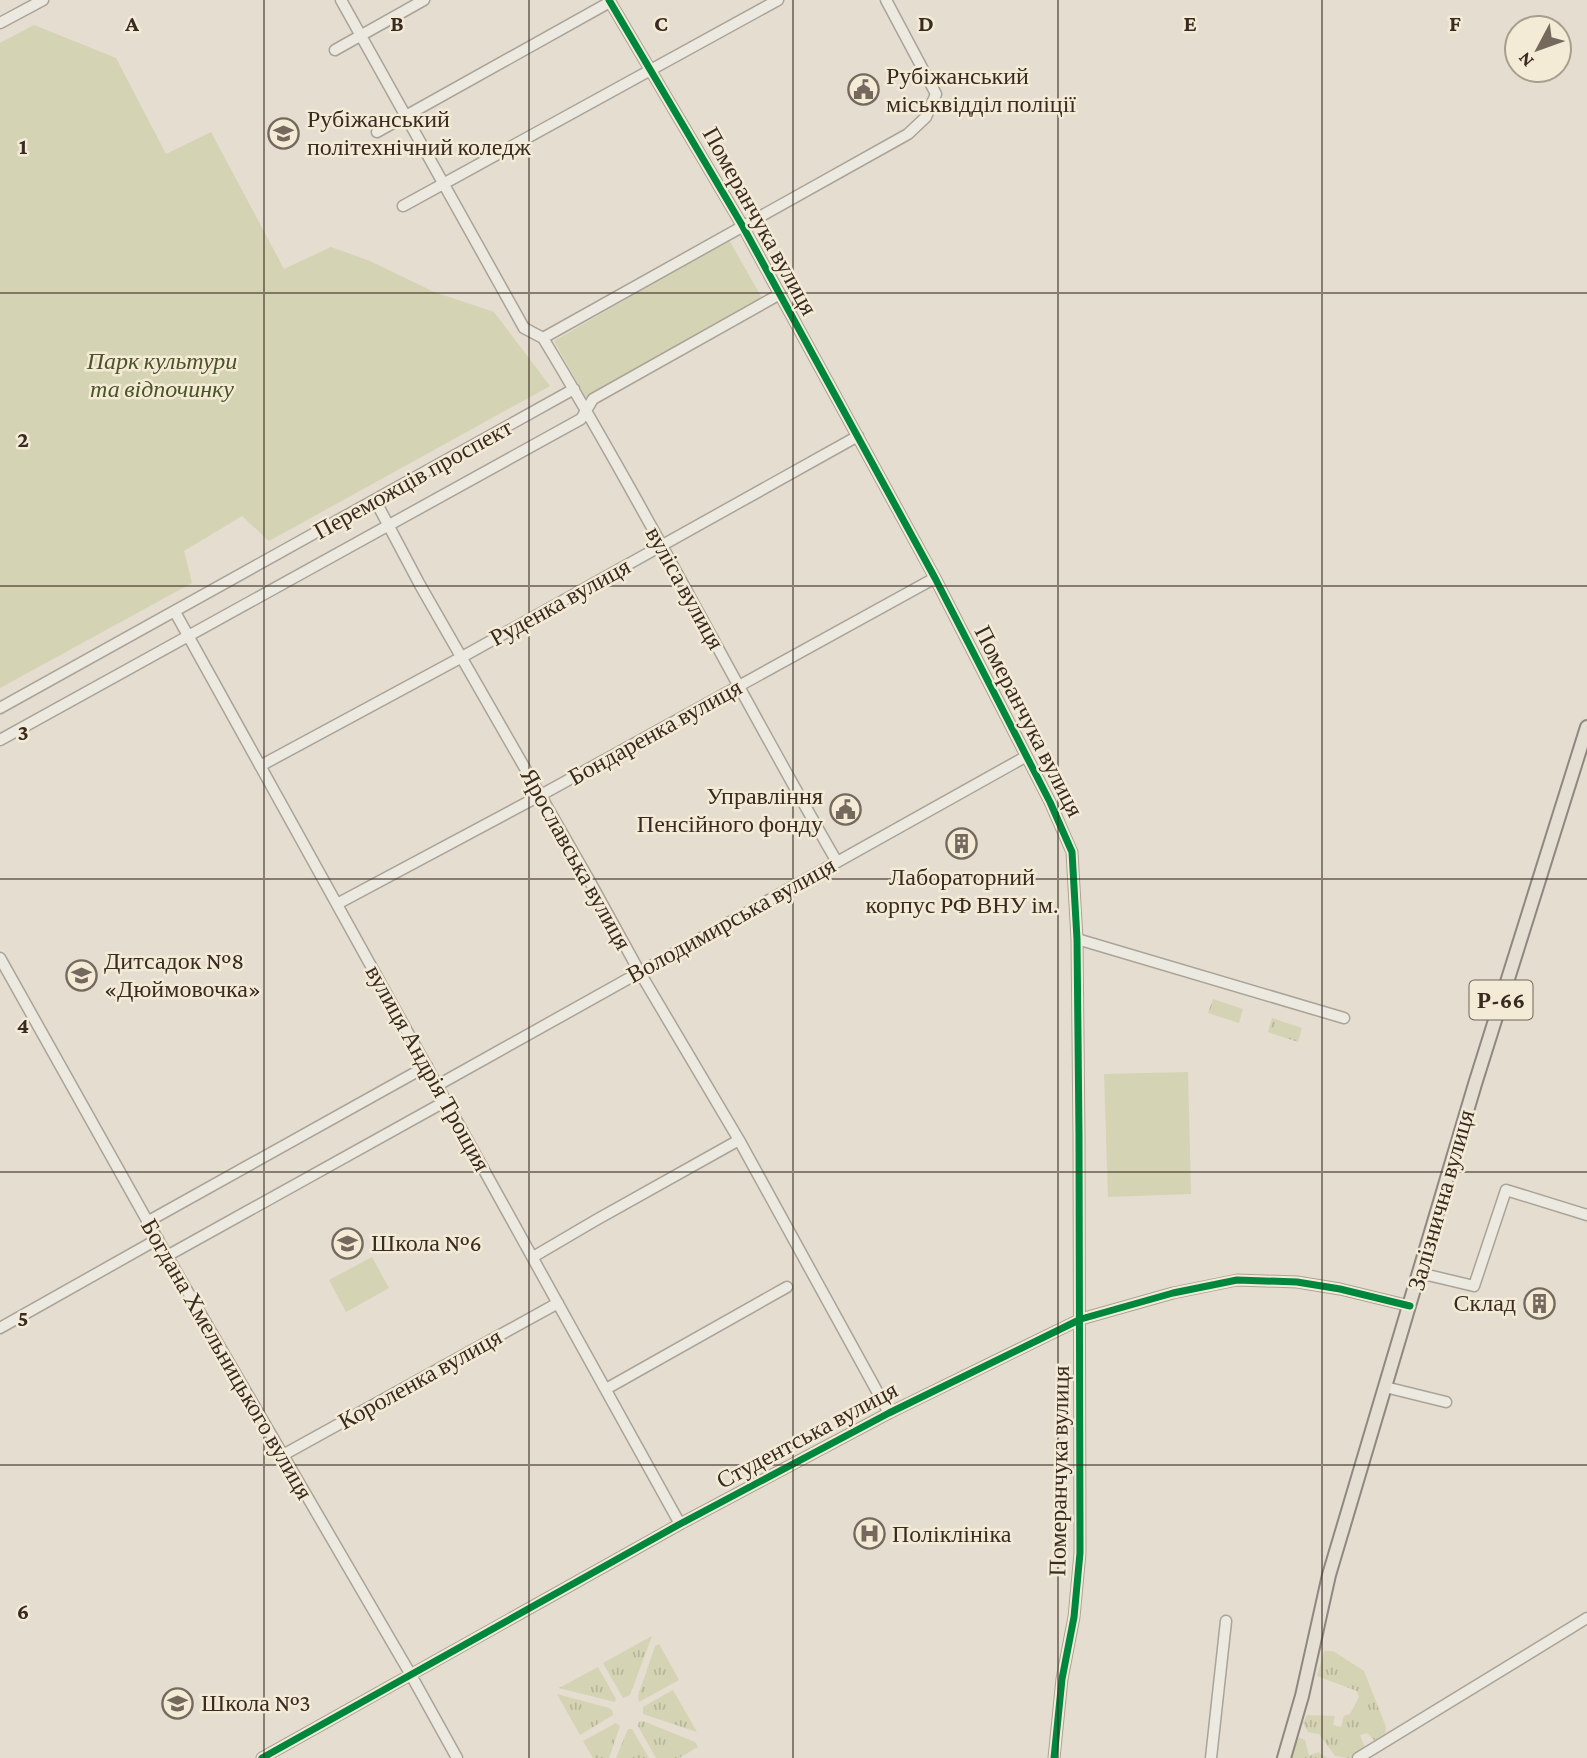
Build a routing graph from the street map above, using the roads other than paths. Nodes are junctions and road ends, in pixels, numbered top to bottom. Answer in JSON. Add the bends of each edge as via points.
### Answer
{"nodes":[{"id":1,"x":43,"y":0,"type":"edge"},
{"id":2,"x":341,"y":0,"type":"edge"},
{"id":3,"x":424,"y":0,"type":"edge"},
{"id":4,"x":778,"y":0,"type":"edge"},
{"id":5,"x":886,"y":0,"type":"edge"},
{"id":6,"x":609,"y":1,"type":"edge"},
{"id":7,"x":0,"y":23,"type":"edge"},
{"id":8,"x":361,"y":36,"type":"junction"},
{"id":9,"x":335,"y":50,"type":"dead end"},
{"id":10,"x":652,"y":70,"type":"junction"},
{"id":11,"x":406,"y":116,"type":"junction"},
{"id":12,"x":377,"y":132,"type":"dead end"},
{"id":13,"x":443,"y":184,"type":"junction"},
{"id":14,"x":403,"y":206,"type":"dead end"},
{"id":15,"x":742,"y":225,"type":"junction"},
{"id":16,"x":780,"y":295,"type":"junction"},
{"id":17,"x":544,"y":338,"type":"junction"},
{"id":18,"x":574,"y":388,"type":"junction"},
{"id":19,"x":587,"y":412,"type":"junction"},
{"id":20,"x":858,"y":436,"type":"junction"},
{"id":21,"x":375,"y":500,"type":"junction"},
{"id":22,"x":388,"y":525,"type":"junction"},
{"id":23,"x":662,"y":545,"type":"junction"},
{"id":24,"x":935,"y":578,"type":"junction"},
{"id":25,"x":175,"y":612,"type":"junction"},
{"id":26,"x":188,"y":635,"type":"junction"},
{"id":27,"x":462,"y":657,"type":"junction"},
{"id":28,"x":739,"y":686,"type":"junction"},
{"id":29,"x":0,"y":708,"type":"edge"},
{"id":30,"x":1587,"y":727,"type":"edge"},
{"id":31,"x":0,"y":740,"type":"edge"},
{"id":32,"x":1025,"y":757,"type":"junction"},
{"id":33,"x":260,"y":765,"type":"junction"},
{"id":34,"x":541,"y":795,"type":"junction"},
{"id":35,"x":837,"y":862,"type":"junction"},
{"id":36,"x":337,"y":904,"type":"junction"},
{"id":37,"x":1077,"y":939,"type":"junction"},
{"id":38,"x":0,"y":958,"type":"edge"},
{"id":39,"x":639,"y":971,"type":"junction"},
{"id":40,"x":1344,"y":1017,"type":"dead end"},
{"id":41,"x":427,"y":1066,"type":"junction"},
{"id":42,"x":438,"y":1085,"type":"junction"},
{"id":43,"x":446,"y":1101,"type":"junction"},
{"id":44,"x":739,"y":1140,"type":"junction"},
{"id":45,"x":1587,"y":1215,"type":"edge"},
{"id":46,"x":147,"y":1222,"type":"junction"},
{"id":47,"x":158,"y":1240,"type":"junction"},
{"id":48,"x":167,"y":1256,"type":"junction"},
{"id":49,"x":533,"y":1257,"type":"junction"},
{"id":50,"x":1419,"y":1273,"type":"junction"},
{"id":51,"x":787,"y":1287,"type":"dead end"},
{"id":52,"x":558,"y":1303,"type":"junction"},
{"id":53,"x":1410,"y":1306,"type":"junction"},
{"id":54,"x":1081,"y":1319,"type":"junction"},
{"id":55,"x":0,"y":1328,"type":"edge"},
{"id":56,"x":1385,"y":1387,"type":"junction"},
{"id":57,"x":606,"y":1389,"type":"junction"},
{"id":58,"x":1446,"y":1402,"type":"dead end"},
{"id":59,"x":888,"y":1413,"type":"junction"},
{"id":60,"x":283,"y":1455,"type":"junction"},
{"id":61,"x":681,"y":1524,"type":"junction"},
{"id":62,"x":1587,"y":1618,"type":"edge"},
{"id":63,"x":1226,"y":1621,"type":"dead end"},
{"id":64,"x":411,"y":1675,"type":"junction"},
{"id":65,"x":262,"y":1758,"type":"edge"},
{"id":66,"x":457,"y":1758,"type":"edge"},
{"id":67,"x":1054,"y":1758,"type":"edge"},
{"id":68,"x":1211,"y":1758,"type":"edge"},
{"id":69,"x":1284,"y":1758,"type":"edge"},
{"id":70,"x":1358,"y":1758,"type":"edge"}],
"edges":[{"from":1,"to":7,"type":"street"},
{"from":2,"to":8,"type":"street"},
{"from":3,"to":8,"type":"street"},
{"from":4,"to":10,"type":"street"},
{"from":5,"to":15,"type":"street","via":[[936,94],[926,117],[908,134]]},
{"from":6,"to":10,"type":"street","name":"Померанчука вулиця"},
{"from":6,"to":11,"type":"street"},
{"from":8,"to":9,"type":"street"},
{"from":8,"to":11,"type":"street"},
{"from":10,"to":13,"type":"street"},
{"from":10,"to":15,"type":"street","name":"Померанчука вулиця"},
{"from":11,"to":12,"type":"street"},
{"from":11,"to":13,"type":"street"},
{"from":13,"to":14,"type":"street"},
{"from":13,"to":17,"type":"street","via":[[524,328]]},
{"from":15,"to":16,"type":"street","name":"Померанчука вулиця"},
{"from":15,"to":17,"type":"street"},
{"from":16,"to":19,"type":"street","name":"Переможців проспект","via":[[593,399]]},
{"from":16,"to":20,"type":"street","name":"Померанчука вулиця"},
{"from":17,"to":18,"type":"street"},
{"from":18,"to":19,"type":"street","name":"вуліса вулиця"},
{"from":18,"to":21,"type":"street","name":"Переможців проспект"},
{"from":19,"to":22,"type":"street","name":"Переможців проспект"},
{"from":19,"to":23,"type":"street","name":"вуліса вулиця"},
{"from":20,"to":23,"type":"street","name":"Руденка вулиця"},
{"from":20,"to":24,"type":"street","name":"Померанчука вулиця"},
{"from":21,"to":22,"type":"street","name":"Ярославська вулиця"},
{"from":21,"to":25,"type":"street","name":"Переможців проспект"},
{"from":22,"to":26,"type":"street","name":"Переможців проспект"},
{"from":22,"to":27,"type":"street","name":"Ярославська вулиця"},
{"from":23,"to":27,"type":"street","name":"Руденка вулиця"},
{"from":23,"to":28,"type":"street","name":"вуліса вулиця"},
{"from":24,"to":28,"type":"street","name":"Бондаренка вулиця"},
{"from":24,"to":32,"type":"street","name":"Померанчука вулиця"},
{"from":25,"to":26,"type":"street","name":"вулиця Андрія Трощия"},
{"from":25,"to":29,"type":"street","name":"Переможців проспект"},
{"from":26,"to":31,"type":"street","name":"Переможців проспект"},
{"from":26,"to":33,"type":"street","name":"вулиця Андрія Трощия"},
{"from":27,"to":33,"type":"street","name":"Руденка вулиця"},
{"from":27,"to":34,"type":"street","name":"Ярославська вулиця"},
{"from":28,"to":34,"type":"street","name":"Бондаренка вулиця"},
{"from":28,"to":35,"type":"street","name":"вуліса вулиця"},
{"from":30,"to":50,"type":"main road","name":"Залізнична вулиця","number":"Р-66"},
{"from":32,"to":35,"type":"street","name":"Володимирська вулиця"},
{"from":32,"to":37,"type":"street","name":"Померанчука вулиця","via":[[1072,852]]},
{"from":33,"to":36,"type":"street","name":"вулиця Андрія Трощия"},
{"from":34,"to":36,"type":"street","name":"Бондаренка вулиця"},
{"from":34,"to":39,"type":"street","name":"Ярославська вулиця"},
{"from":35,"to":39,"type":"street","name":"Володимирська вулиця"},
{"from":36,"to":41,"type":"street","name":"вулиця Андрія Трощия"},
{"from":37,"to":40,"type":"street"},
{"from":37,"to":54,"type":"street","name":"Померанчука вулиця"},
{"from":38,"to":46,"type":"street","name":"Богдана Хмельницького вулиця"},
{"from":39,"to":42,"type":"street","name":"Володимирська вулиця"},
{"from":39,"to":44,"type":"street","name":"Ярославська вулиця"},
{"from":41,"to":42,"type":"street","name":"вулиця Андрія Трощия"},
{"from":41,"to":46,"type":"street"},
{"from":42,"to":43,"type":"street","name":"вулиця Андрія Трощия"},
{"from":43,"to":48,"type":"street"},
{"from":43,"to":49,"type":"street","name":"вулиця Андрія Трощия"},
{"from":44,"to":49,"type":"street"},
{"from":44,"to":59,"type":"street","name":"Ярославська вулиця"},
{"from":45,"to":50,"type":"street","via":[[1506,1190],[1474,1286]]},
{"from":46,"to":47,"type":"street","name":"Богдана Хмельницького вулиця"},
{"from":47,"to":48,"type":"street","name":"Богдана Хмельницького вулиця"},
{"from":47,"to":55,"type":"street"},
{"from":48,"to":60,"type":"street","name":"Богдана Хмельницького вулиця"},
{"from":49,"to":52,"type":"street","name":"вулиця Андрія Трощия"},
{"from":50,"to":53,"type":"main road","name":"Залізнична вулиця","number":"Р-66"},
{"from":51,"to":57,"type":"street"},
{"from":52,"to":57,"type":"street","name":"вулиця Андрія Трощия"},
{"from":52,"to":60,"type":"street","name":"Короленка вулиця"},
{"from":53,"to":54,"type":"street","name":"Студентська вулиця","via":[[1297,1282],[1237,1280]]},
{"from":53,"to":56,"type":"main road","name":"Залізнична вулиця","number":"Р-66"},
{"from":54,"to":59,"type":"street","name":"Студентська вулиця"},
{"from":54,"to":67,"type":"street","name":"Померанчука вулиця","via":[[1080,1553]]},
{"from":56,"to":58,"type":"street"},
{"from":56,"to":69,"type":"main road","name":"Залізнична вулиця","number":"Р-66","via":[[1329,1575],[1303,1696]]},
{"from":57,"to":61,"type":"street","name":"вулиця Андрія Трощия"},
{"from":59,"to":61,"type":"street","name":"Студентська вулиця"},
{"from":60,"to":64,"type":"street","name":"Богдана Хмельницького вулиця"},
{"from":61,"to":64,"type":"street","name":"Студентська вулиця"},
{"from":62,"to":70,"type":"street"},
{"from":63,"to":68,"type":"street"},
{"from":64,"to":65,"type":"street","name":"Студентська вулиця"},
{"from":64,"to":66,"type":"street","name":"Богдана Хмельницького вулиця"}]}
